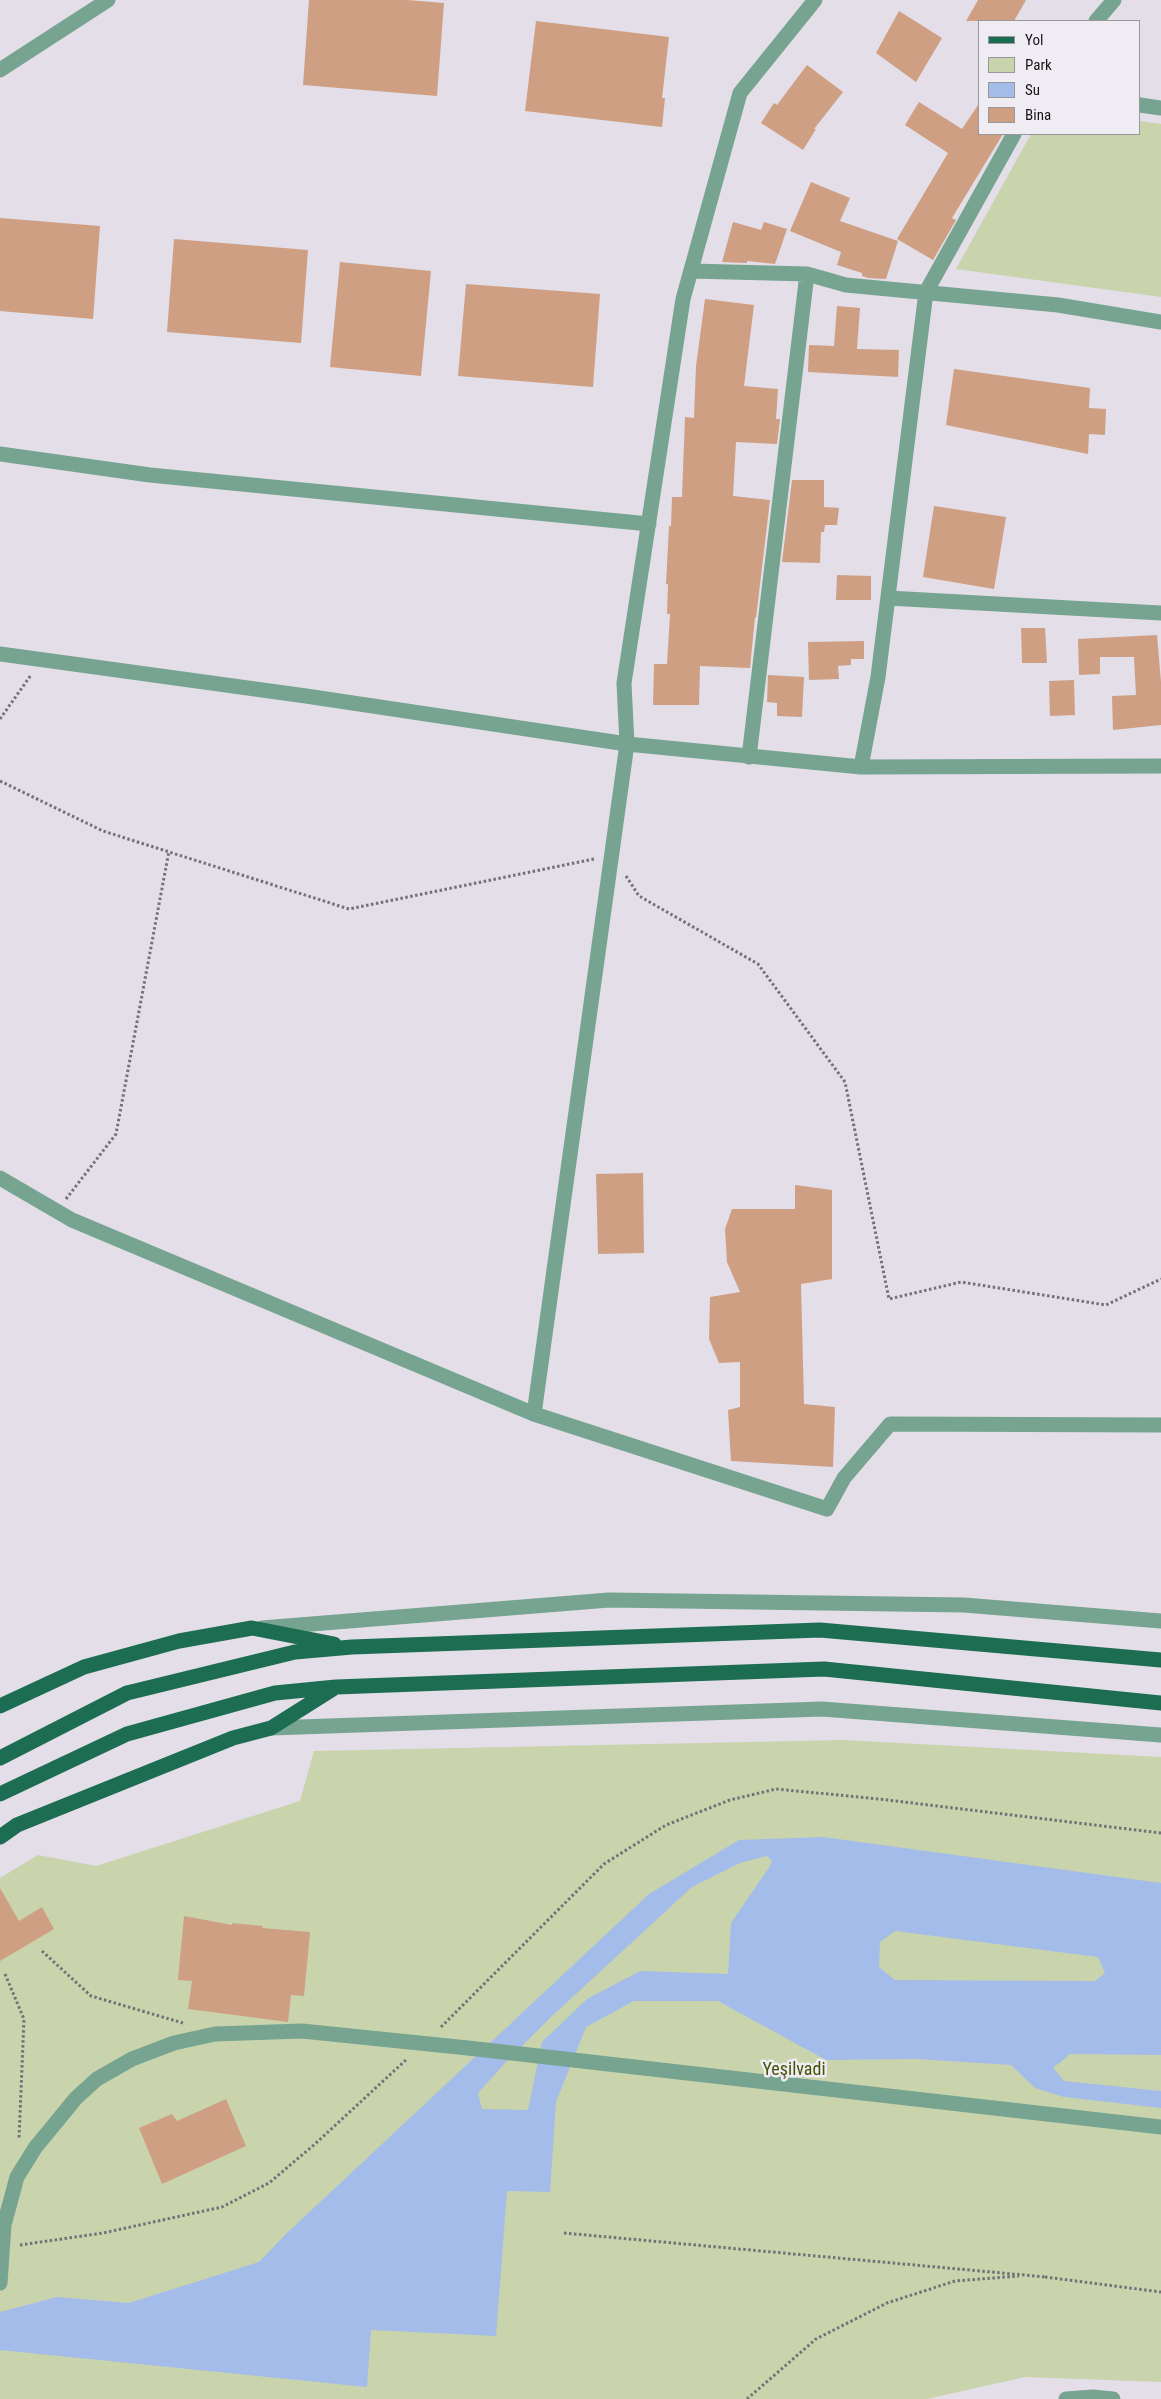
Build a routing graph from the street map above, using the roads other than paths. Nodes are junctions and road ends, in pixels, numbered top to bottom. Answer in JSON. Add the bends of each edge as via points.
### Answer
{"nodes":[{"id":1,"x":108,"y":0,"type":"edge"},
{"id":2,"x":815,"y":0,"type":"edge"},
{"id":3,"x":1114,"y":0,"type":"edge"},
{"id":4,"x":1097,"y":20,"type":"edge"},
{"id":5,"x":0,"y":70,"type":"edge"},
{"id":6,"x":1141,"y":105,"type":"edge"},
{"id":7,"x":1161,"y":108,"type":"edge"},
{"id":8,"x":1013,"y":135,"type":"edge"},
{"id":9,"x":691,"y":271,"type":"junction"},
{"id":10,"x":807,"y":274,"type":"junction"},
{"id":11,"x":926,"y":292,"type":"junction"},
{"id":12,"x":1161,"y":322,"type":"edge"},
{"id":13,"x":0,"y":454,"type":"edge"},
{"id":14,"x":649,"y":524,"type":"junction"},
{"id":15,"x":888,"y":598,"type":"junction"},
{"id":16,"x":1161,"y":612,"type":"edge"},
{"id":17,"x":0,"y":654,"type":"edge"},
{"id":18,"x":627,"y":744,"type":"junction"},
{"id":19,"x":749,"y":757,"type":"junction"},
{"id":20,"x":1161,"y":766,"type":"edge"},
{"id":21,"x":861,"y":767,"type":"junction"},
{"id":22,"x":0,"y":1178,"type":"edge"},
{"id":23,"x":534,"y":1414,"type":"junction"},
{"id":24,"x":1161,"y":1425,"type":"edge"},
{"id":25,"x":1161,"y":1622,"type":"edge"},
{"id":26,"x":252,"y":1628,"type":"junction"},
{"id":27,"x":352,"y":1647,"type":"junction"},
{"id":28,"x":1161,"y":1660,"type":"edge"},
{"id":29,"x":336,"y":1688,"type":"junction"},
{"id":30,"x":1161,"y":1704,"type":"edge"},
{"id":31,"x":0,"y":1706,"type":"edge"},
{"id":32,"x":271,"y":1728,"type":"junction"},
{"id":33,"x":1161,"y":1735,"type":"edge"},
{"id":34,"x":0,"y":1758,"type":"edge"},
{"id":35,"x":0,"y":1794,"type":"edge"},
{"id":36,"x":0,"y":1837,"type":"edge"},
{"id":37,"x":1161,"y":2127,"type":"edge"},
{"id":38,"x":0,"y":2283,"type":"edge"},
{"id":39,"x":1066,"y":2399,"type":"edge"},
{"id":40,"x":1113,"y":2399,"type":"edge"}],
"edges":[{"from":1,"to":5,"type":"street"},
{"from":2,"to":9,"type":"street","via":[[740,93]]},
{"from":3,"to":4,"type":"street"},
{"from":6,"to":7,"type":"street"},
{"from":8,"to":11,"type":"street"},
{"from":9,"to":10,"type":"street"},
{"from":9,"to":14,"type":"street","via":[[683,299]]},
{"from":10,"to":11,"type":"street","via":[[846,285]]},
{"from":10,"to":19,"type":"street"},
{"from":11,"to":12,"type":"street","via":[[1058,305]]},
{"from":11,"to":15,"type":"street"},
{"from":13,"to":14,"type":"street","via":[[150,475]]},
{"from":14,"to":18,"type":"street","via":[[624,683]]},
{"from":15,"to":16,"type":"street"},
{"from":15,"to":21,"type":"street","via":[[878,677]]},
{"from":17,"to":18,"type":"street"},
{"from":18,"to":19,"type":"street"},
{"from":18,"to":23,"type":"street"},
{"from":19,"to":21,"type":"street"},
{"from":20,"to":21,"type":"street"},
{"from":22,"to":23,"type":"street","via":[[81,1223]]},
{"from":23,"to":24,"type":"street","via":[[827,1509],[844,1478],[890,1424]]},
{"from":25,"to":26,"type":"street","via":[[964,1605],[609,1600]]},
{"from":26,"to":27,"type":"main road"},
{"from":26,"to":31,"type":"main road","via":[[178,1641],[84,1667]]},
{"from":27,"to":28,"type":"main road","via":[[820,1630]]},
{"from":27,"to":34,"type":"main road","via":[[295,1652],[127,1693]]},
{"from":29,"to":30,"type":"main road","via":[[824,1669]]},
{"from":29,"to":32,"type":"main road"},
{"from":29,"to":35,"type":"main road","via":[[275,1693],[127,1734]]},
{"from":32,"to":33,"type":"street","via":[[822,1709]]},
{"from":32,"to":36,"type":"main road","via":[[224,1742],[17,1825]]},
{"from":37,"to":38,"type":"street","via":[[302,2031],[215,2034],[174,2043],[132,2059],[97,2079],[76,2098],[35,2148],[17,2177],[4,2225]]},
{"from":39,"to":40,"type":"street"}]}
